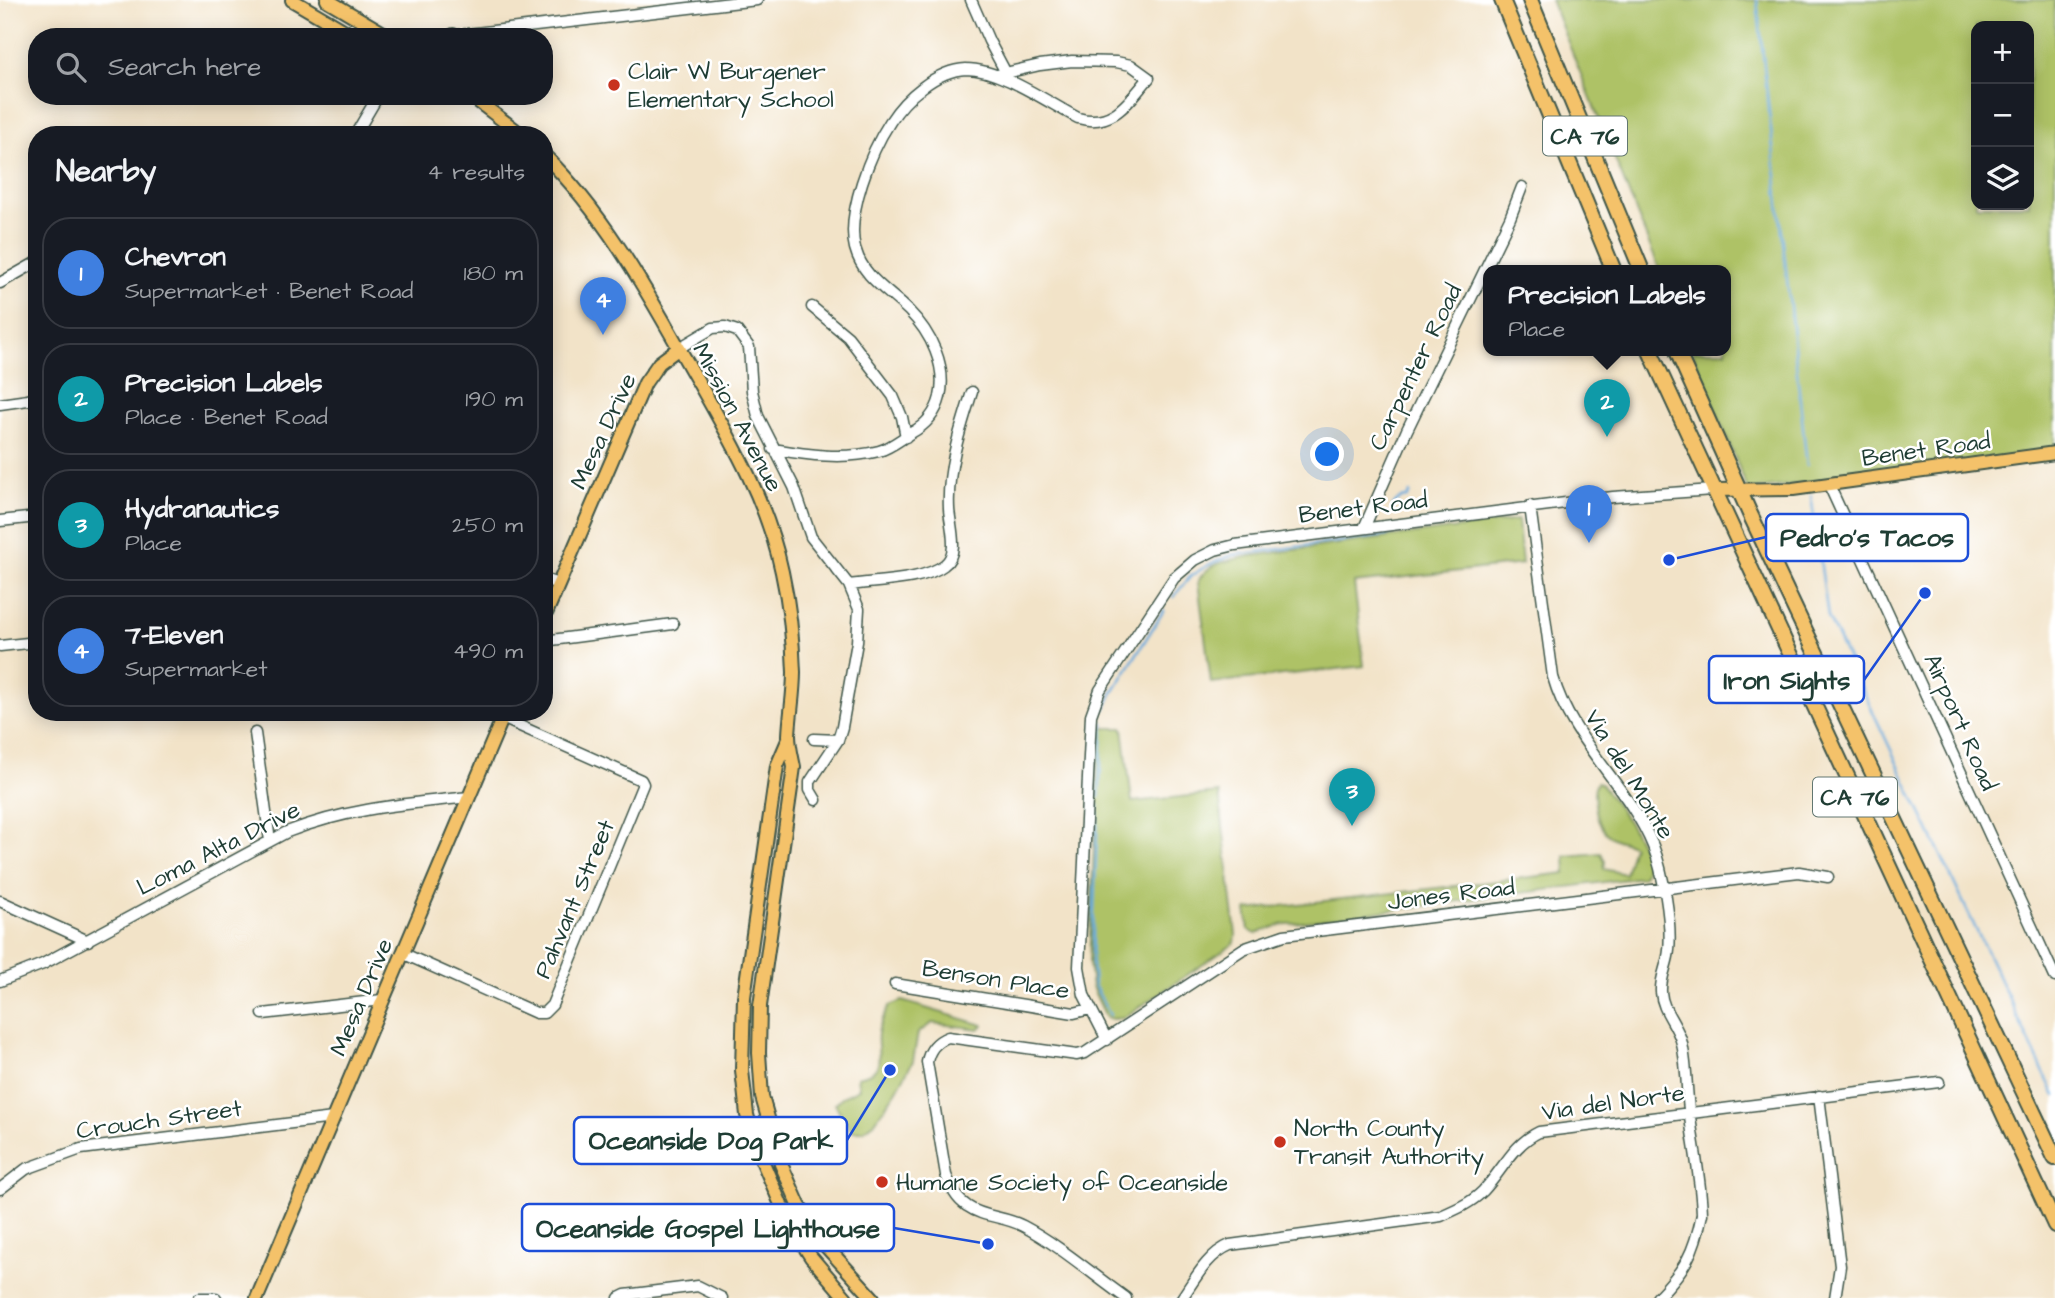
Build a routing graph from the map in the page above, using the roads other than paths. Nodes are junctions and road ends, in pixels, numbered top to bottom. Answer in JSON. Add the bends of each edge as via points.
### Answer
{"nodes":[{"id":1,"x":292,"y":0,"type":"edge"},
{"id":2,"x":327,"y":0,"type":"edge"},
{"id":3,"x":757,"y":0,"type":"edge"},
{"id":4,"x":971,"y":0,"type":"edge"},
{"id":5,"x":1503,"y":0,"type":"edge"},
{"id":6,"x":1530,"y":0,"type":"edge"},
{"id":7,"x":340,"y":28,"type":"edge"},
{"id":8,"x":375,"y":28,"type":"edge"},
{"id":9,"x":517,"y":28,"type":"edge"},
{"id":10,"x":1002,"y":74,"type":"junction"},
{"id":11,"x":373,"y":105,"type":"edge"},
{"id":12,"x":483,"y":105,"type":"edge"},
{"id":13,"x":360,"y":126,"type":"edge"},
{"id":14,"x":510,"y":126,"type":"edge"},
{"id":15,"x":553,"y":164,"type":"edge"},
{"id":16,"x":1522,"y":187,"type":"dead end"},
{"id":17,"x":1487,"y":265,"type":"edge"},
{"id":18,"x":1612,"y":265,"type":"edge"},
{"id":19,"x":1640,"y":265,"type":"edge"},
{"id":20,"x":28,"y":267,"type":"edge"},
{"id":21,"x":1483,"y":274,"type":"edge"},
{"id":22,"x":0,"y":283,"type":"edge"},
{"id":23,"x":812,"y":307,"type":"dead end"},
{"id":24,"x":679,"y":348,"type":"junction"},
{"id":25,"x":1652,"y":356,"type":"edge"},
{"id":26,"x":1680,"y":356,"type":"edge"},
{"id":27,"x":972,"y":392,"type":"dead end"},
{"id":28,"x":28,"y":400,"type":"edge"},
{"id":29,"x":0,"y":404,"type":"edge"},
{"id":30,"x":906,"y":436,"type":"junction"},
{"id":31,"x":773,"y":449,"type":"junction"},
{"id":32,"x":2055,"y":453,"type":"edge"},
{"id":33,"x":1829,"y":485,"type":"junction"},
{"id":34,"x":1713,"y":490,"type":"junction"},
{"id":35,"x":1739,"y":490,"type":"junction"},
{"id":36,"x":1530,"y":506,"type":"junction"},
{"id":37,"x":28,"y":518,"type":"edge"},
{"id":38,"x":0,"y":521,"type":"edge"},
{"id":39,"x":1364,"y":527,"type":"junction"},
{"id":40,"x":553,"y":582,"type":"edge"},
{"id":41,"x":558,"y":583,"type":"junction"},
{"id":42,"x":849,"y":584,"type":"junction"},
{"id":43,"x":553,"y":596,"type":"edge"},
{"id":44,"x":673,"y":624,"type":"dead end"},
{"id":45,"x":553,"y":640,"type":"edge"},
{"id":46,"x":28,"y":643,"type":"edge"},
{"id":47,"x":0,"y":646,"type":"edge"},
{"id":48,"x":501,"y":721,"type":"edge"},
{"id":49,"x":516,"y":721,"type":"edge"},
{"id":50,"x":255,"y":733,"type":"dead end"},
{"id":51,"x":789,"y":737,"type":"junction"},
{"id":52,"x":814,"y":739,"type":"dead end"},
{"id":53,"x":838,"y":740,"type":"junction"},
{"id":54,"x":469,"y":797,"type":"junction"},
{"id":55,"x":816,"y":800,"type":"dead end"},
{"id":56,"x":270,"y":841,"type":"junction"},
{"id":57,"x":1828,"y":877,"type":"dead end"},
{"id":58,"x":1663,"y":889,"type":"junction"},
{"id":59,"x":0,"y":901,"type":"edge"},
{"id":60,"x":88,"y":941,"type":"junction"},
{"id":61,"x":402,"y":953,"type":"junction"},
{"id":62,"x":2055,"y":977,"type":"edge"},
{"id":63,"x":0,"y":981,"type":"edge"},
{"id":64,"x":895,"y":984,"type":"dead end"},
{"id":65,"x":382,"y":1000,"type":"junction"},
{"id":66,"x":1090,"y":1009,"type":"junction"},
{"id":67,"x":263,"y":1014,"type":"dead end"},
{"id":68,"x":1107,"y":1040,"type":"junction"},
{"id":69,"x":1939,"y":1082,"type":"dead end"},
{"id":70,"x":1819,"y":1096,"type":"junction"},
{"id":71,"x":1689,"y":1112,"type":"junction"},
{"id":72,"x":333,"y":1118,"type":"junction"},
{"id":73,"x":2055,"y":1158,"type":"edge"},
{"id":74,"x":0,"y":1189,"type":"edge"},
{"id":75,"x":2055,"y":1225,"type":"edge"},
{"id":76,"x":199,"y":1298,"type":"edge"},
{"id":77,"x":216,"y":1298,"type":"edge"},
{"id":78,"x":257,"y":1298,"type":"edge"},
{"id":79,"x":620,"y":1298,"type":"edge"},
{"id":80,"x":722,"y":1298,"type":"edge"},
{"id":81,"x":846,"y":1298,"type":"edge"},
{"id":82,"x":873,"y":1298,"type":"edge"},
{"id":83,"x":1126,"y":1298,"type":"edge"},
{"id":84,"x":1182,"y":1298,"type":"edge"},
{"id":85,"x":1657,"y":1298,"type":"edge"},
{"id":86,"x":1835,"y":1298,"type":"edge"}],
"edges":[{"from":1,"to":7,"type":"main road"},
{"from":2,"to":8,"type":"main road"},
{"from":3,"to":9,"type":"street"},
{"from":4,"to":10,"type":"street"},
{"from":5,"to":18,"type":"highway","number":"CA 76"},
{"from":6,"to":19,"type":"highway","number":"CA 76"},
{"from":10,"to":10,"type":"street","via":[[1091,121],[1123,108],[1149,78],[1131,65],[1116,62],[1072,61]]},
{"from":10,"to":30,"type":"street","via":[[967,69],[943,74],[910,97],[890,121],[858,199],[853,234],[860,265],[908,310],[927,334],[942,367],[937,407],[922,427]]},
{"from":11,"to":13,"type":"street"},
{"from":12,"to":14,"type":"main road"},
{"from":15,"to":24,"type":"main road","name":"Mission Avenue","via":[[599,218]]},
{"from":16,"to":17,"type":"street","name":"Carpenter Road"},
{"from":20,"to":22,"type":"street"},
{"from":21,"to":39,"type":"street","name":"Carpenter Road"},
{"from":23,"to":30,"type":"street","via":[[848,337],[893,396]]},
{"from":24,"to":31,"type":"street","via":[[713,328],[725,327],[741,335],[749,347],[758,416]]},
{"from":24,"to":41,"type":"main road","name":"Mesa Drive","via":[[659,363],[645,383]]},
{"from":24,"to":51,"type":"main road","name":"Mission Avenue","via":[[746,470],[776,550],[793,650]]},
{"from":25,"to":34,"type":"highway","number":"CA 76"},
{"from":26,"to":35,"type":"highway","number":"CA 76"},
{"from":27,"to":42,"type":"street","via":[[953,462],[949,507],[953,552],[946,565],[927,574]]},
{"from":28,"to":29,"type":"street"},
{"from":30,"to":31,"type":"street","via":[[881,450],[864,453],[814,457]]},
{"from":31,"to":42,"type":"street","via":[[794,486],[811,537]]},
{"from":32,"to":33,"type":"main road","name":"Benet Road"},
{"from":33,"to":35,"type":"main road","name":"Benet Road"},
{"from":33,"to":62,"type":"street","name":"Airport Road"},
{"from":34,"to":35,"type":"main road","name":"Benet Road"},
{"from":34,"to":36,"type":"street","name":"Benet Road"},
{"from":34,"to":75,"type":"highway","number":"CA 76"},
{"from":35,"to":73,"type":"highway","number":"CA 76"},
{"from":36,"to":39,"type":"street","name":"Benet Road"},
{"from":36,"to":58,"type":"street","name":"Via del Monte","via":[[1556,690],[1642,826],[1660,865]]},
{"from":37,"to":38,"type":"street"},
{"from":39,"to":66,"type":"street","name":"Benet Road","via":[[1235,545],[1195,560],[1174,578],[1100,690],[1091,715],[1079,967]]},
{"from":40,"to":41,"type":"street"},
{"from":41,"to":43,"type":"main road","name":"Mesa Drive"},
{"from":42,"to":53,"type":"street","via":[[859,609],[858,631]]},
{"from":44,"to":45,"type":"street"},
{"from":46,"to":47,"type":"street"},
{"from":48,"to":54,"type":"main road","name":"Mesa Drive"},
{"from":49,"to":61,"type":"street","name":"Pahvant Street","via":[[641,780],[641,792],[552,1005],[544,1013],[536,1013]]},
{"from":50,"to":56,"type":"street"},
{"from":51,"to":81,"type":"main road","name":"Mission Avenue","via":[[777,766],[744,997],[742,1070],[753,1136],[788,1221]]},
{"from":51,"to":82,"type":"main road","name":"Mission Avenue","via":[[794,767],[760,1006],[762,1097],[781,1164],[799,1205],[822,1242]]},
{"from":52,"to":53,"type":"street"},
{"from":53,"to":55,"type":"street","via":[[810,782]]},
{"from":54,"to":56,"type":"street","name":"Loma Alta Drive","via":[[355,810],[320,819]]},
{"from":54,"to":61,"type":"main road","name":"Mesa Drive"},
{"from":56,"to":60,"type":"street","name":"Loma Alta Drive"},
{"from":57,"to":58,"type":"street","name":"Jones Road","via":[[1799,872]]},
{"from":58,"to":68,"type":"street","name":"Jones Road","via":[[1284,934],[1243,949]]},
{"from":58,"to":71,"type":"street","name":"Via del Monte","via":[[1670,940],[1661,993],[1681,1039]]},
{"from":59,"to":60,"type":"street"},
{"from":60,"to":63,"type":"street","name":"Loma Alta Drive"},
{"from":61,"to":65,"type":"main road","name":"Mesa Drive"},
{"from":64,"to":66,"type":"street","name":"Benson Place","via":[[1074,1013]]},
{"from":65,"to":67,"type":"street"},
{"from":65,"to":72,"type":"main road","name":"Mesa Drive"},
{"from":66,"to":68,"type":"street","name":"Benet Road"},
{"from":68,"to":83,"type":"street","name":"Jones Road","via":[[1077,1055],[948,1037],[939,1040],[927,1062],[952,1191],[981,1213],[1037,1233]]},
{"from":69,"to":70,"type":"street","name":"Via del Norte"},
{"from":70,"to":71,"type":"street","name":"Via del Norte"},
{"from":70,"to":86,"type":"street","via":[[1840,1266]]},
{"from":71,"to":84,"type":"street","name":"Via del Norte","via":[[1539,1132],[1525,1139],[1484,1190],[1441,1216],[1230,1245],[1208,1261]]},
{"from":71,"to":85,"type":"street","name":"Via del Monte","via":[[1702,1214],[1687,1263]]},
{"from":72,"to":74,"type":"street","name":"Crouch Street","via":[[81,1149],[26,1169]]},
{"from":72,"to":78,"type":"main road","name":"Mesa Drive"},
{"from":76,"to":77,"type":"street"},
{"from":79,"to":80,"type":"street","via":[[698,1286]]}]}
